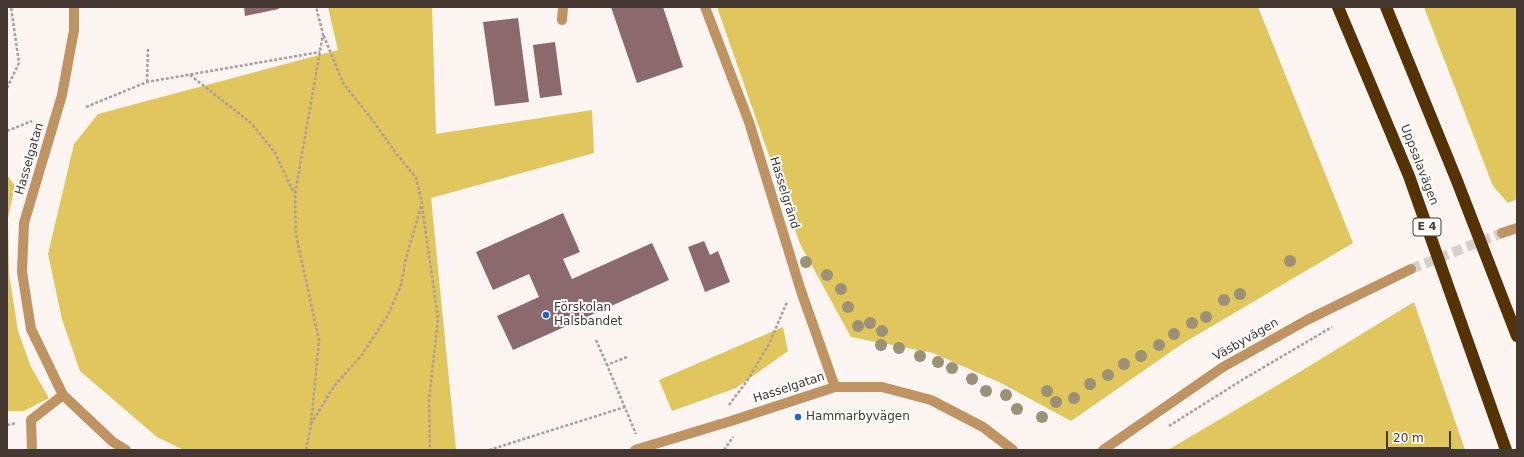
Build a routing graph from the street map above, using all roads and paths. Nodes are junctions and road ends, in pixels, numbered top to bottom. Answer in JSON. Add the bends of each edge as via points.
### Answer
{"nodes":[{"id":1,"x":11,"y":7,"type":"edge"},
{"id":2,"x":74,"y":7,"type":"edge"},
{"id":3,"x":316,"y":7,"type":"edge"},
{"id":4,"x":563,"y":7,"type":"edge"},
{"id":5,"x":705,"y":7,"type":"edge"},
{"id":6,"x":1338,"y":7,"type":"edge"},
{"id":7,"x":1386,"y":7,"type":"edge"},
{"id":8,"x":562,"y":20,"type":"dead end"},
{"id":9,"x":323,"y":34,"type":"junction"},
{"id":10,"x":148,"y":48,"type":"dead end"},
{"id":11,"x":320,"y":52,"type":"junction"},
{"id":12,"x":189,"y":75,"type":"junction"},
{"id":13,"x":147,"y":82,"type":"junction"},
{"id":14,"x":7,"y":88,"type":"edge"},
{"id":15,"x":86,"y":107,"type":"dead end"},
{"id":16,"x":32,"y":121,"type":"dead end"},
{"id":17,"x":7,"y":131,"type":"edge"},
{"id":18,"x":295,"y":194,"type":"junction"},
{"id":19,"x":422,"y":203,"type":"junction"},
{"id":20,"x":1517,"y":228,"type":"edge"},
{"id":21,"x":1502,"y":233,"type":"tunnel mouth"},
{"id":22,"x":1411,"y":269,"type":"tunnel mouth"},
{"id":23,"x":790,"y":296,"type":"dead end"},
{"id":24,"x":1337,"y":324,"type":"dead end"},
{"id":25,"x":1517,"y":336,"type":"edge"},
{"id":26,"x":596,"y":340,"type":"dead end"},
{"id":27,"x":627,"y":357,"type":"dead end"},
{"id":28,"x":607,"y":365,"type":"junction"},
{"id":29,"x":835,"y":387,"type":"junction"},
{"id":30,"x":63,"y":395,"type":"junction"},
{"id":31,"x":625,"y":407,"type":"junction"},
{"id":32,"x":727,"y":407,"type":"dead end"},
{"id":33,"x":311,"y":424,"type":"junction"},
{"id":34,"x":1166,"y":428,"type":"dead end"},
{"id":35,"x":637,"y":437,"type":"dead end"},
{"id":36,"x":32,"y":450,"type":"edge"},
{"id":37,"x":126,"y":450,"type":"edge"},
{"id":38,"x":306,"y":450,"type":"edge"},
{"id":39,"x":430,"y":450,"type":"edge"},
{"id":40,"x":489,"y":450,"type":"edge"},
{"id":41,"x":635,"y":450,"type":"edge"},
{"id":42,"x":1012,"y":450,"type":"edge"},
{"id":43,"x":1103,"y":450,"type":"edge"},
{"id":44,"x":1506,"y":450,"type":"edge"}],
"edges":[{"from":1,"to":14,"type":"path","via":[[19,63]]},
{"from":2,"to":30,"type":"street","name":"Hasselgatan","via":[[74,30],[62,95],[24,222],[22,272],[31,329]]},
{"from":3,"to":9,"type":"path"},
{"from":4,"to":8,"type":"street"},
{"from":5,"to":29,"type":"street","name":"Hasselgränd","via":[[749,122],[801,291]]},
{"from":6,"to":44,"type":"highway","name":"Uppsalavägen","number":"E 4","via":[[1409,176]]},
{"from":7,"to":25,"type":"highway"},
{"from":9,"to":11,"type":"path"},
{"from":9,"to":19,"type":"path","via":[[343,83],[416,178]]},
{"from":10,"to":13,"type":"path"},
{"from":11,"to":12,"type":"path"},
{"from":11,"to":18,"type":"path"},
{"from":12,"to":13,"type":"path"},
{"from":12,"to":18,"type":"path","via":[[251,123],[274,151]]},
{"from":13,"to":15,"type":"path"},
{"from":16,"to":17,"type":"path"},
{"from":18,"to":33,"type":"path","via":[[296,235],[319,340]]},
{"from":19,"to":33,"type":"path","via":[[406,258],[402,285],[388,315],[361,356],[334,386]]},
{"from":19,"to":39,"type":"path","via":[[438,320],[429,399]]},
{"from":20,"to":21,"type":"street"},
{"from":22,"to":43,"type":"street","name":"Väsbyvägen","via":[[1307,320],[1223,367]]},
{"from":23,"to":32,"type":"path","via":[[769,344],[747,381]]},
{"from":24,"to":34,"type":"path"},
{"from":26,"to":28,"type":"path"},
{"from":27,"to":28,"type":"path"},
{"from":28,"to":31,"type":"path"},
{"from":29,"to":41,"type":"street","name":"Hasselgatan"},
{"from":29,"to":42,"type":"street","name":"Hasselgatan","via":[[882,387],[931,400],[983,427]]},
{"from":30,"to":36,"type":"street","via":[[31,420]]},
{"from":30,"to":37,"type":"street","name":"Hasselgatan","via":[[113,442]]},
{"from":31,"to":35,"type":"path"},
{"from":31,"to":40,"type":"path"},
{"from":33,"to":38,"type":"path"}]}
